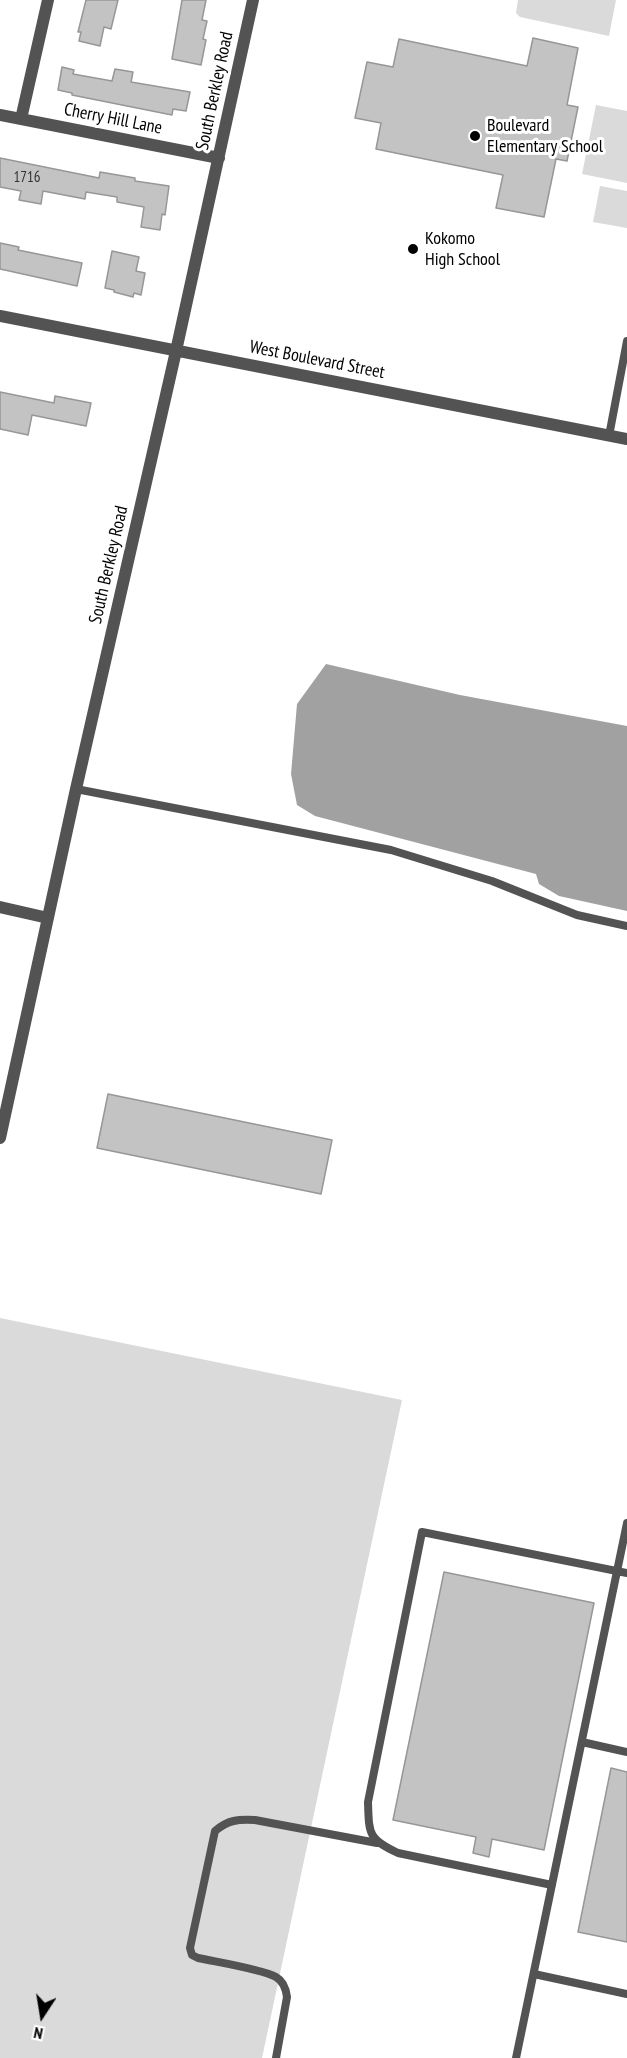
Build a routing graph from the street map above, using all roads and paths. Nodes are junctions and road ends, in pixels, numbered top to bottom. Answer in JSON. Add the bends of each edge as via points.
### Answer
{"nodes":[{"id":1,"x":48,"y":0,"type":"edge"},
{"id":2,"x":253,"y":0,"type":"edge"},
{"id":3,"x":0,"y":115,"type":"edge"},
{"id":4,"x":21,"y":119,"type":"junction"},
{"id":5,"x":219,"y":158,"type":"junction"},
{"id":6,"x":0,"y":316,"type":"edge"},
{"id":7,"x":627,"y":341,"type":"edge"},
{"id":8,"x":176,"y":351,"type":"junction"},
{"id":9,"x":609,"y":436,"type":"junction"},
{"id":10,"x":627,"y":439,"type":"edge"},
{"id":11,"x":76,"y":789,"type":"junction"},
{"id":12,"x":0,"y":907,"type":"edge"},
{"id":13,"x":48,"y":918,"type":"junction"},
{"id":14,"x":627,"y":926,"type":"edge"},
{"id":15,"x":3,"y":1113,"type":"edge"},
{"id":16,"x":0,"y":1138,"type":"edge"},
{"id":17,"x":627,"y":1523,"type":"edge"},
{"id":18,"x":617,"y":1571,"type":"junction"},
{"id":19,"x":627,"y":1573,"type":"edge"},
{"id":20,"x":582,"y":1742,"type":"junction"},
{"id":21,"x":627,"y":1752,"type":"edge"},
{"id":22,"x":377,"y":1843,"type":"junction"},
{"id":23,"x":552,"y":1885,"type":"junction"},
{"id":24,"x":534,"y":1974,"type":"junction"},
{"id":25,"x":627,"y":1994,"type":"edge"},
{"id":26,"x":276,"y":2058,"type":"edge"},
{"id":27,"x":516,"y":2058,"type":"edge"}],
"edges":[{"from":1,"to":4,"type":"street"},
{"from":2,"to":5,"type":"street","name":"South Berkley Road"},
{"from":3,"to":4,"type":"street","name":"Cherry Hill Lane"},
{"from":4,"to":5,"type":"street","name":"Cherry Hill Lane"},
{"from":5,"to":8,"type":"street","name":"South Berkley Road"},
{"from":6,"to":8,"type":"street","name":"West Boulevard Street"},
{"from":7,"to":9,"type":"lane"},
{"from":8,"to":9,"type":"street","name":"West Boulevard Street"},
{"from":8,"to":11,"type":"street","name":"South Berkley Road"},
{"from":9,"to":10,"type":"street","name":"West Boulevard Street"},
{"from":11,"to":13,"type":"street","name":"South Berkley Road"},
{"from":11,"to":14,"type":"lane","via":[[391,850],[492,881],[577,915]]},
{"from":12,"to":13,"type":"street"},
{"from":13,"to":15,"type":"street","name":"South Berkley Road"},
{"from":15,"to":16,"type":"street","name":"South Berkley Road"},
{"from":17,"to":18,"type":"lane"},
{"from":18,"to":19,"type":"lane"},
{"from":18,"to":20,"type":"lane"},
{"from":18,"to":22,"type":"lane","via":[[422,1532],[368,1802],[368,1826]]},
{"from":20,"to":21,"type":"lane"},
{"from":20,"to":23,"type":"lane"},
{"from":22,"to":23,"type":"lane","via":[[398,1853]]},
{"from":22,"to":26,"type":"lane","via":[[255,1820],[224,1822],[215,1831],[190,1948],[198,1958],[279,1979],[287,1997]]},
{"from":23,"to":24,"type":"lane"},
{"from":24,"to":25,"type":"lane"},
{"from":24,"to":27,"type":"lane"}]}
